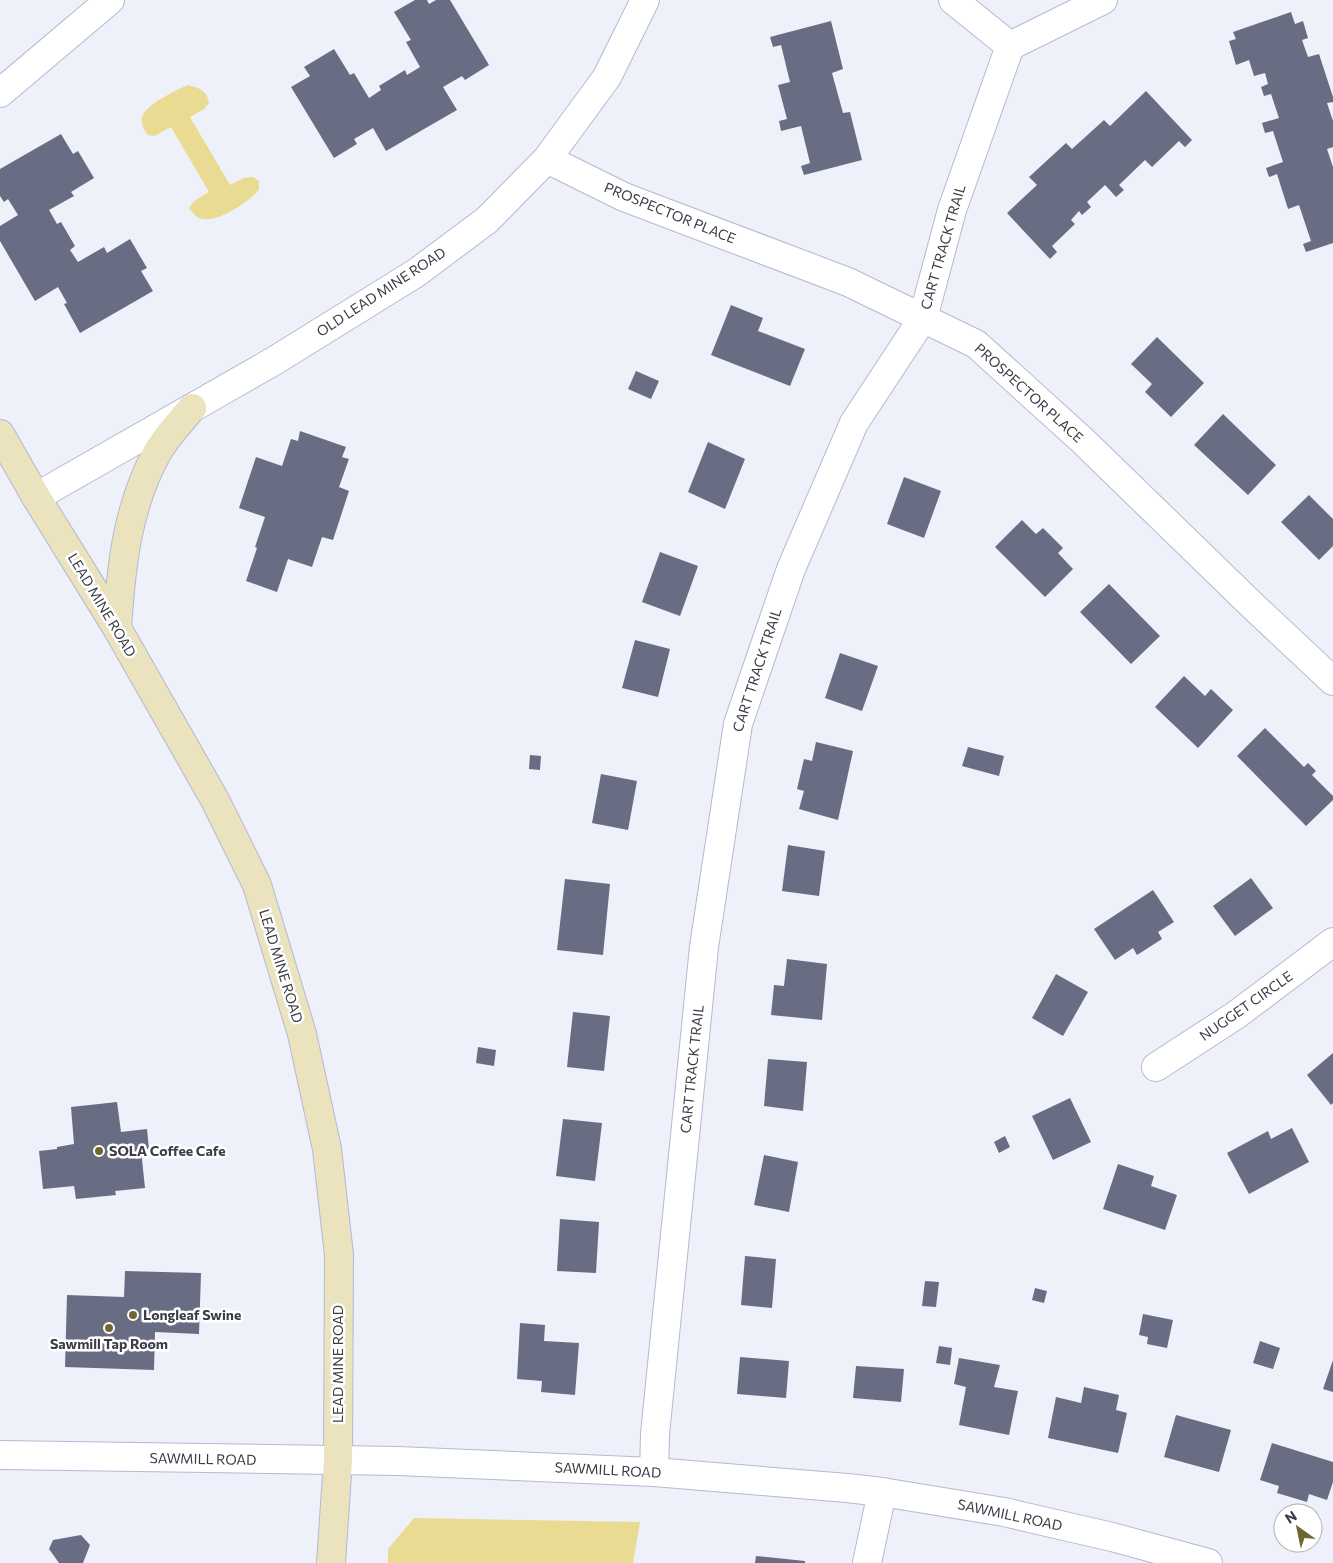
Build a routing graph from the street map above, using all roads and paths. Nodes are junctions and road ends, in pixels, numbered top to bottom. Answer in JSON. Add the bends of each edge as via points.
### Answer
{"nodes":[{"id":1,"x":110,"y":0,"type":"edge"},
{"id":2,"x":645,"y":0,"type":"edge"},
{"id":3,"x":953,"y":0,"type":"edge"},
{"id":4,"x":1103,"y":0,"type":"edge"},
{"id":5,"x":1010,"y":46,"type":"junction"},
{"id":6,"x":0,"y":93,"type":"edge"},
{"id":7,"x":547,"y":160,"type":"junction"},
{"id":8,"x":923,"y":318,"type":"junction"},
{"id":9,"x":192,"y":408,"type":"junction"},
{"id":10,"x":0,"y":434,"type":"edge"},
{"id":11,"x":36,"y":497,"type":"junction"},
{"id":12,"x":117,"y":628,"type":"junction"},
{"id":13,"x":1333,"y":681,"type":"edge"},
{"id":14,"x":1333,"y":942,"type":"edge"},
{"id":15,"x":1156,"y":1067,"type":"dead end"},
{"id":16,"x":0,"y":1455,"type":"edge"},
{"id":17,"x":338,"y":1460,"type":"junction"},
{"id":18,"x":654,"y":1472,"type":"junction"},
{"id":19,"x":882,"y":1492,"type":"junction"},
{"id":20,"x":332,"y":1563,"type":"edge"},
{"id":21,"x":867,"y":1563,"type":"edge"},
{"id":22,"x":1208,"y":1563,"type":"edge"}],
"edges":[{"from":1,"to":6,"type":"street"},
{"from":2,"to":7,"type":"street","name":"OLD LEAD MINE ROAD","via":[[607,77]]},
{"from":3,"to":5,"type":"street"},
{"from":4,"to":5,"type":"street"},
{"from":5,"to":8,"type":"street","name":"CART TRACK TRAIL","via":[[952,210]]},
{"from":7,"to":8,"type":"street","name":"PROSPECTOR PLACE","via":[[624,197],[848,282]]},
{"from":7,"to":9,"type":"street","name":"OLD LEAD MINE ROAD","via":[[487,220],[416,273]]},
{"from":8,"to":13,"type":"street","name":"PROSPECTOR PLACE","via":[[976,344],[1083,441]]},
{"from":8,"to":18,"type":"street","name":"CART TRACK TRAIL","via":[[854,423],[791,569],[738,724],[704,947],[655,1434]]},
{"from":9,"to":11,"type":"street","name":"OLD LEAD MINE ROAD"},
{"from":9,"to":12,"type":"main road","via":[[157,453],[138,496],[126,536]]},
{"from":10,"to":11,"type":"main road","name":"LEAD MINE ROAD"},
{"from":11,"to":12,"type":"main road","name":"LEAD MINE ROAD"},
{"from":12,"to":17,"type":"main road","name":"LEAD MINE ROAD","via":[[215,800],[257,885],[302,1034],[327,1149],[339,1255]]},
{"from":14,"to":15,"type":"street","name":"NUGGET CIRCLE","via":[[1236,1015]]},
{"from":16,"to":17,"type":"street","name":"SAWMILL ROAD"},
{"from":17,"to":18,"type":"street","name":"SAWMILL ROAD"},
{"from":17,"to":20,"type":"main road","name":"LEAD MINE ROAD"},
{"from":18,"to":19,"type":"street","name":"SAWMILL ROAD"},
{"from":19,"to":21,"type":"street"},
{"from":19,"to":22,"type":"street","name":"SAWMILL ROAD","via":[[1004,1512]]}]}
